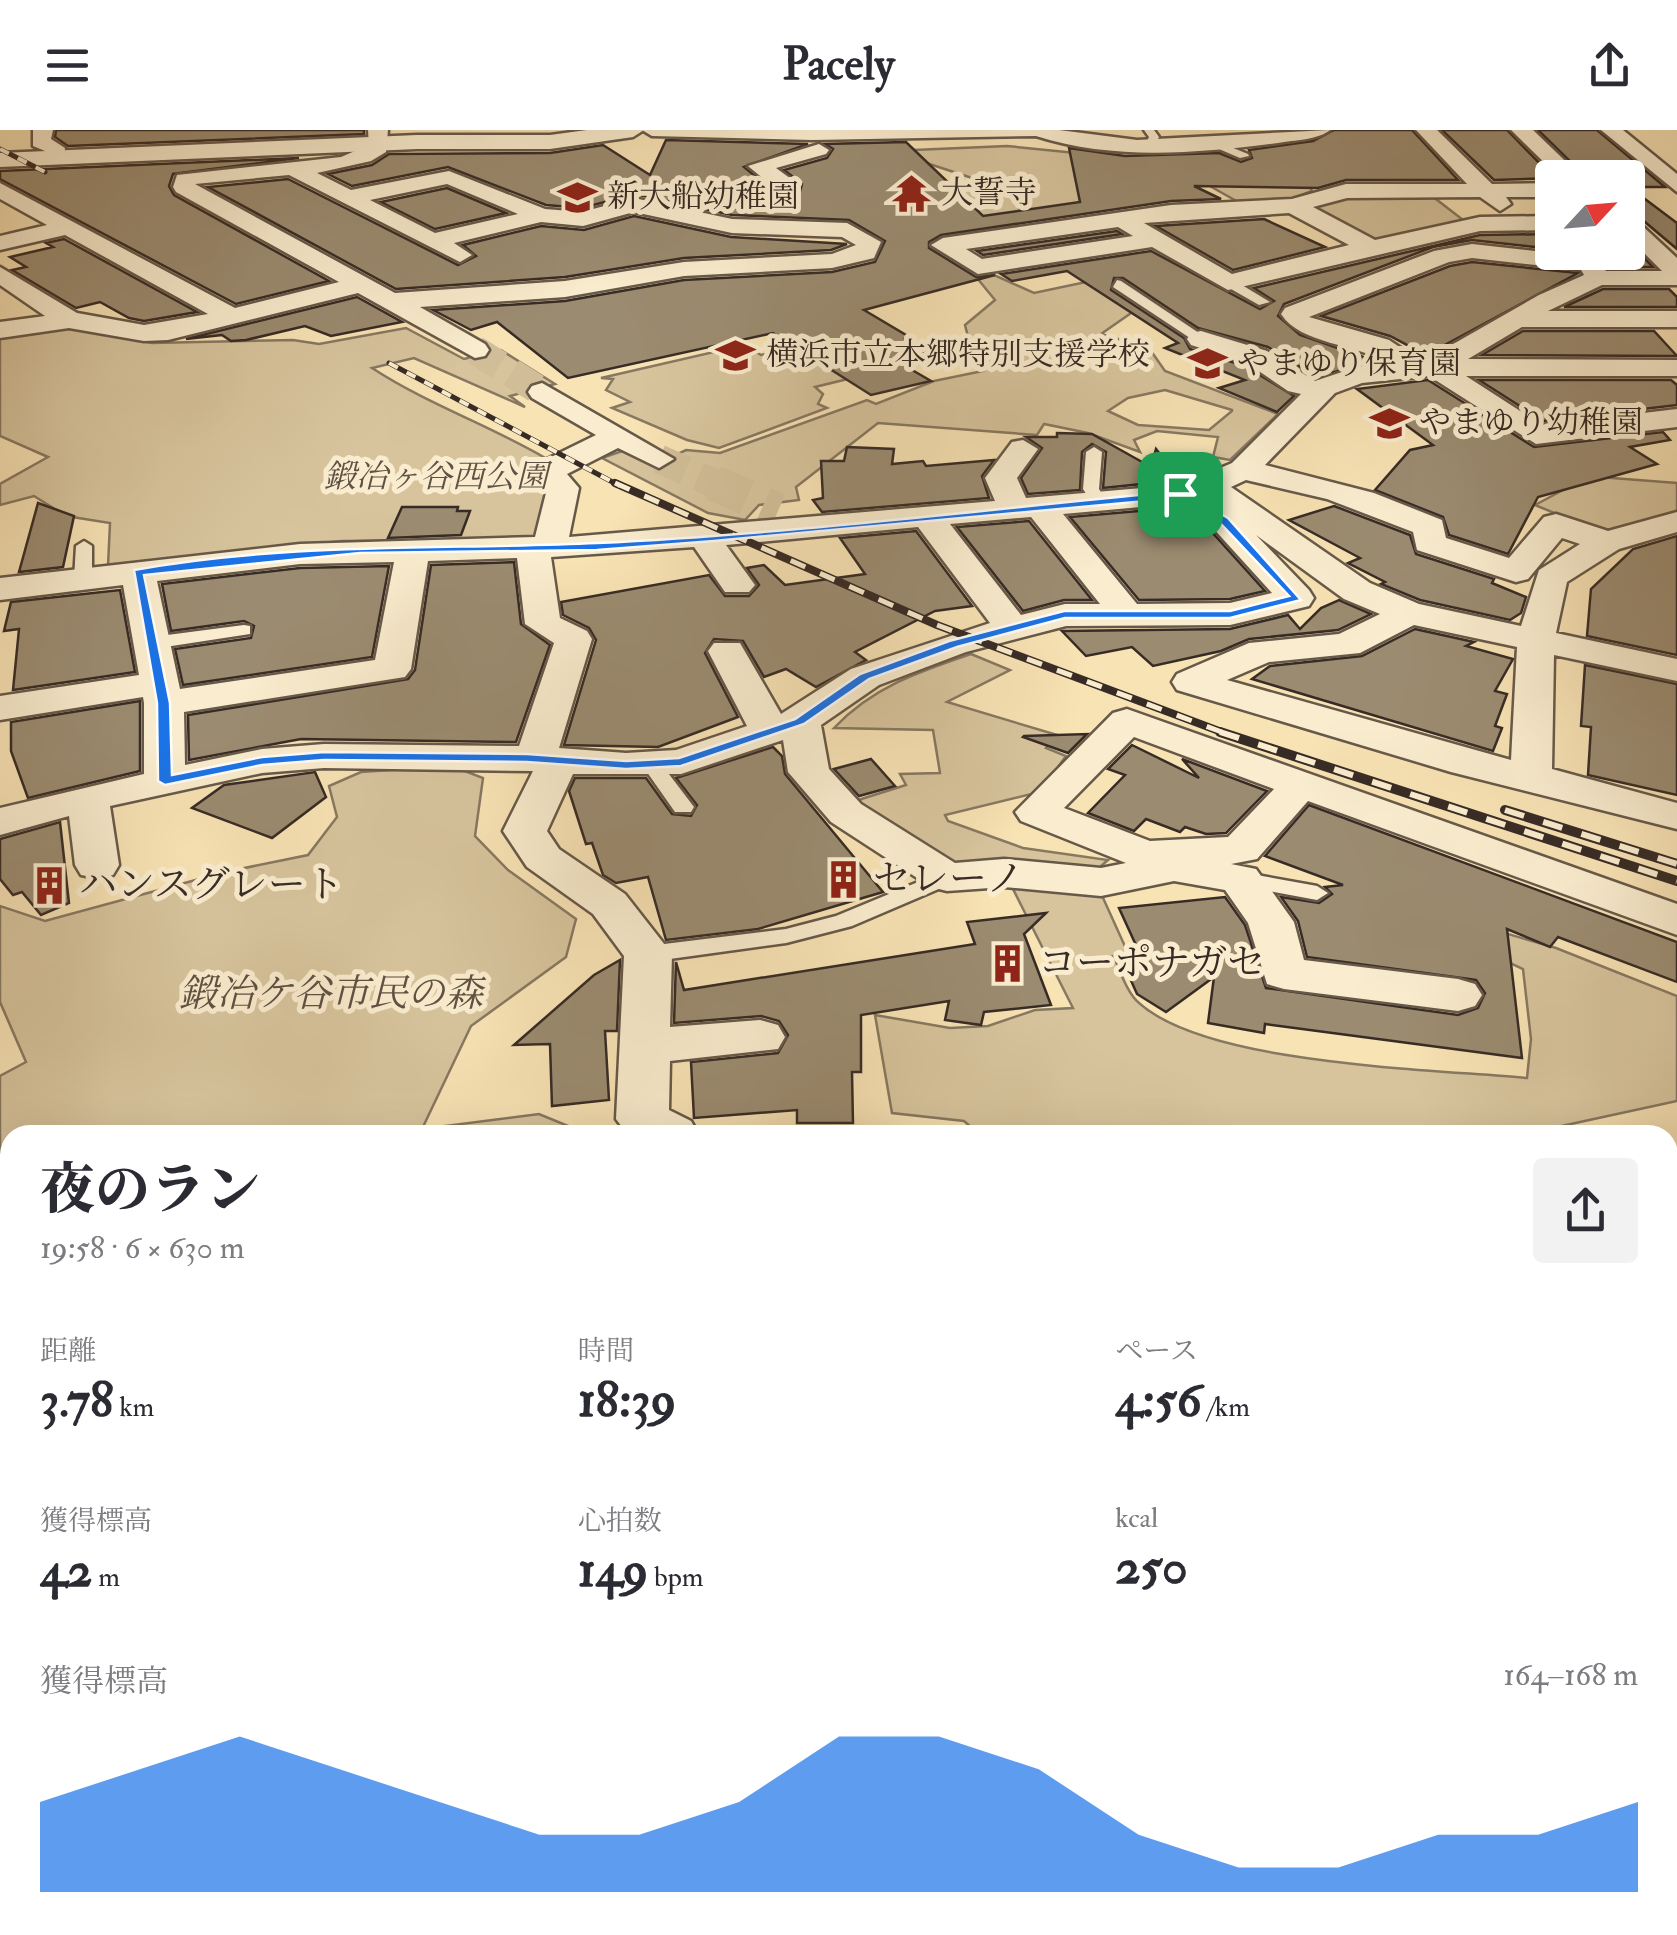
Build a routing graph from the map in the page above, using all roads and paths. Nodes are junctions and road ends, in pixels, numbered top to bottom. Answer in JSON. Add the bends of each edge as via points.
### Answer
{"nodes":[{"id":1,"x":43,"y":130,"type":"edge"},
{"id":2,"x":633,"y":130,"type":"edge"},
{"id":3,"x":652,"y":130,"type":"edge"},
{"id":4,"x":1038,"y":130,"type":"edge"},
{"id":5,"x":1320,"y":130,"type":"edge"},
{"id":6,"x":1426,"y":130,"type":"edge"},
{"id":7,"x":1521,"y":130,"type":"edge"},
{"id":8,"x":882,"y":131,"type":"edge"},
{"id":9,"x":1614,"y":133,"type":"edge"},
{"id":10,"x":810,"y":134,"type":"junction"},
{"id":11,"x":461,"y":136,"type":"edge"},
{"id":12,"x":1278,"y":136,"type":"junction"},
{"id":13,"x":1658,"y":136,"type":"dead end"},
{"id":14,"x":379,"y":137,"type":"edge"},
{"id":15,"x":1150,"y":138,"type":"edge"},
{"id":16,"x":216,"y":141,"type":"edge"},
{"id":17,"x":1216,"y":144,"type":"junction"},
{"id":18,"x":1289,"y":155,"type":"dead end"},
{"id":19,"x":1244,"y":156,"type":"dead end"},
{"id":20,"x":57,"y":157,"type":"junction"},
{"id":21,"x":0,"y":160,"type":"edge"},
{"id":22,"x":1554,"y":160,"type":"edge"},
{"id":23,"x":1649,"y":161,"type":"junction"},
{"id":24,"x":1677,"y":162,"type":"edge"},
{"id":25,"x":289,"y":167,"type":"junction"},
{"id":26,"x":1677,"y":187,"type":"edge"},
{"id":27,"x":790,"y":189,"type":"dead end"},
{"id":28,"x":0,"y":190,"type":"edge"},
{"id":29,"x":1535,"y":190,"type":"edge"},
{"id":30,"x":1645,"y":190,"type":"edge"},
{"id":31,"x":1488,"y":191,"type":"junction"},
{"id":32,"x":346,"y":198,"type":"junction"},
{"id":33,"x":1294,"y":206,"type":"junction"},
{"id":34,"x":1203,"y":210,"type":"junction"},
{"id":35,"x":542,"y":216,"type":"junction"},
{"id":36,"x":383,"y":218,"type":"junction"},
{"id":37,"x":1122,"y":219,"type":"junction"},
{"id":38,"x":1517,"y":222,"type":"junction"},
{"id":39,"x":1535,"y":222,"type":"edge"},
{"id":40,"x":1645,"y":223,"type":"edge"},
{"id":41,"x":1660,"y":223,"type":"dead end"},
{"id":42,"x":348,"y":225,"type":"dead end"},
{"id":43,"x":70,"y":227,"type":"junction"},
{"id":44,"x":314,"y":233,"type":"dead end"},
{"id":45,"x":1250,"y":233,"type":"dead end"},
{"id":46,"x":279,"y":240,"type":"junction"},
{"id":47,"x":1152,"y":240,"type":"junction"},
{"id":48,"x":431,"y":241,"type":"junction"},
{"id":49,"x":1645,"y":242,"type":"edge"},
{"id":50,"x":0,"y":243,"type":"edge"},
{"id":51,"x":943,"y":245,"type":"junction"},
{"id":52,"x":1371,"y":247,"type":"junction"},
{"id":53,"x":1280,"y":248,"type":"dead end"},
{"id":54,"x":918,"y":250,"type":"dead end"},
{"id":55,"x":627,"y":254,"type":"dead end"},
{"id":56,"x":1311,"y":264,"type":"junction"},
{"id":57,"x":667,"y":273,"type":"junction"},
{"id":58,"x":0,"y":274,"type":"edge"},
{"id":59,"x":1677,"y":275,"type":"edge"},
{"id":60,"x":1598,"y":278,"type":"junction"},
{"id":61,"x":1228,"y":282,"type":"junction"},
{"id":62,"x":1117,"y":284,"type":"dead end"},
{"id":63,"x":359,"y":285,"type":"junction"},
{"id":64,"x":526,"y":290,"type":"junction"},
{"id":65,"x":391,"y":302,"type":"junction"},
{"id":66,"x":1264,"y":302,"type":"dead end"},
{"id":67,"x":234,"y":315,"type":"junction"},
{"id":68,"x":1518,"y":319,"type":"junction"},
{"id":69,"x":1677,"y":319,"type":"edge"},
{"id":70,"x":70,"y":320,"type":"junction"},
{"id":71,"x":0,"y":330,"type":"edge"},
{"id":72,"x":283,"y":338,"type":"dead end"},
{"id":73,"x":1201,"y":339,"type":"joint"},
{"id":74,"x":474,"y":350,"type":"tunnel mouth"},
{"id":75,"x":1424,"y":368,"type":"junction"},
{"id":76,"x":1677,"y":368,"type":"edge"},
{"id":77,"x":1322,"y":391,"type":"junction"},
{"id":78,"x":542,"y":392,"type":"tunnel mouth"},
{"id":79,"x":620,"y":436,"type":"junction"},
{"id":80,"x":1663,"y":441,"type":"edge"},
{"id":81,"x":1024,"y":450,"type":"dead end"},
{"id":82,"x":1094,"y":452,"type":"dead end"},
{"id":83,"x":660,"y":459,"type":"tunnel mouth"},
{"id":84,"x":1243,"y":470,"type":"junction"},
{"id":85,"x":1194,"y":490,"type":"junction"},
{"id":86,"x":1099,"y":502,"type":"junction"},
{"id":87,"x":1028,"y":509,"type":"junction"},
{"id":88,"x":927,"y":517,"type":"junction"},
{"id":89,"x":1677,"y":522,"type":"edge"},
{"id":90,"x":705,"y":538,"type":"junction"},
{"id":91,"x":1608,"y":542,"type":"junction"},
{"id":92,"x":542,"y":546,"type":"junction"},
{"id":93,"x":413,"y":548,"type":"junction"},
{"id":94,"x":138,"y":572,"type":"junction"},
{"id":95,"x":737,"y":585,"type":"dead end"},
{"id":96,"x":0,"y":590,"type":"edge"},
{"id":97,"x":1126,"y":612,"type":"junction"},
{"id":98,"x":1409,"y":613,"type":"junction"},
{"id":99,"x":1012,"y":628,"type":"junction"},
{"id":100,"x":244,"y":630,"type":"dead end"},
{"id":101,"x":1536,"y":640,"type":"junction"},
{"id":102,"x":152,"y":642,"type":"junction"},
{"id":103,"x":727,"y":651,"type":"dead end"},
{"id":104,"x":1677,"y":670,"type":"edge"},
{"id":105,"x":162,"y":693,"type":"junction"},
{"id":106,"x":0,"y":708,"type":"edge"},
{"id":107,"x":785,"y":726,"type":"junction"},
{"id":108,"x":546,"y":761,"type":"junction"},
{"id":109,"x":652,"y":765,"type":"junction"},
{"id":110,"x":1531,"y":776,"type":"junction"},
{"id":111,"x":165,"y":781,"type":"junction"},
{"id":112,"x":1302,"y":783,"type":"junction"},
{"id":113,"x":88,"y":798,"type":"junction"},
{"id":114,"x":682,"y":807,"type":"dead end"},
{"id":115,"x":1677,"y":816,"type":"edge"},
{"id":116,"x":0,"y":822,"type":"edge"},
{"id":117,"x":97,"y":865,"type":"dead end"},
{"id":118,"x":947,"y":877,"type":"junction"},
{"id":119,"x":1240,"y":879,"type":"junction"},
{"id":120,"x":1317,"y":893,"type":"dead end"},
{"id":121,"x":1677,"y":920,"type":"edge"},
{"id":122,"x":648,"y":954,"type":"junction"},
{"id":123,"x":1458,"y":995,"type":"dead end"},
{"id":124,"x":760,"y":1037,"type":"dead end"},
{"id":125,"x":643,"y":1046,"type":"junction"},
{"id":126,"x":654,"y":1125,"type":"edge"}],
"edges":[{"from":1,"to":20,"type":"street","via":[[40,142],[55,148]]},
{"from":2,"to":11,"type":"street","via":[[550,142]]},
{"from":3,"to":10,"type":"street"},
{"from":4,"to":8,"type":"street"},
{"from":4,"to":15,"type":"street","via":[[1061,140]]},
{"from":5,"to":12,"type":"street"},
{"from":6,"to":31,"type":"street"},
{"from":7,"to":22,"type":"street"},
{"from":8,"to":10,"type":"street"},
{"from":9,"to":13,"type":"street"},
{"from":9,"to":23,"type":"street"},
{"from":10,"to":27,"type":"street","via":[[821,149],[759,166]]},
{"from":11,"to":14,"type":"street"},
{"from":12,"to":17,"type":"street"},
{"from":12,"to":18,"type":"street","via":[[1291,142]]},
{"from":14,"to":16,"type":"street"},
{"from":14,"to":25,"type":"street","via":[[372,154],[356,160]]},
{"from":15,"to":17,"type":"street"},
{"from":16,"to":20,"type":"street"},
{"from":17,"to":19,"type":"lane"},
{"from":20,"to":21,"type":"street"},
{"from":23,"to":24,"type":"street"},
{"from":23,"to":26,"type":"street"},
{"from":25,"to":32,"type":"street"},
{"from":25,"to":46,"type":"street","via":[[218,172],[186,180],[184,187]]},
{"from":26,"to":30,"type":"street"},
{"from":28,"to":43,"type":"street"},
{"from":29,"to":31,"type":"street"},
{"from":31,"to":33,"type":"street","via":[[1346,191]]},
{"from":31,"to":38,"type":"street"},
{"from":32,"to":35,"type":"street","via":[[449,177]]},
{"from":32,"to":36,"type":"street"},
{"from":33,"to":34,"type":"street"},
{"from":33,"to":52,"type":"street"},
{"from":34,"to":37,"type":"street"},
{"from":34,"to":45,"type":"street"},
{"from":35,"to":48,"type":"street"},
{"from":35,"to":57,"type":"street","via":[[583,219],[634,205],[732,226],[847,230],[869,242],[865,253],[832,261]]},
{"from":36,"to":42,"type":"street"},
{"from":36,"to":48,"type":"street"},
{"from":37,"to":47,"type":"street"},
{"from":37,"to":51,"type":"street"},
{"from":38,"to":39,"type":"street"},
{"from":38,"to":52,"type":"street"},
{"from":40,"to":41,"type":"street"},
{"from":43,"to":50,"type":"street"},
{"from":43,"to":67,"type":"street"},
{"from":44,"to":46,"type":"street"},
{"from":46,"to":63,"type":"street"},
{"from":47,"to":51,"type":"street","via":[[978,268]]},
{"from":47,"to":61,"type":"street"},
{"from":48,"to":64,"type":"street"},
{"from":49,"to":59,"type":"street"},
{"from":51,"to":54,"type":"street"},
{"from":52,"to":56,"type":"street"},
{"from":53,"to":56,"type":"street"},
{"from":55,"to":57,"type":"street"},
{"from":56,"to":61,"type":"street"},
{"from":57,"to":64,"type":"street"},
{"from":58,"to":70,"type":"street"},
{"from":59,"to":60,"type":"street"},
{"from":60,"to":68,"type":"street"},
{"from":60,"to":75,"type":"street","via":[[1588,264],[1472,250],[1294,314],[1300,324],[1379,346]]},
{"from":61,"to":66,"type":"lane"},
{"from":62,"to":73,"type":"lane"},
{"from":63,"to":65,"type":"street"},
{"from":63,"to":67,"type":"street"},
{"from":64,"to":65,"type":"street"},
{"from":65,"to":74,"type":"street"},
{"from":67,"to":70,"type":"street","via":[[144,333]]},
{"from":67,"to":72,"type":"street"},
{"from":68,"to":69,"type":"street"},
{"from":68,"to":75,"type":"street"},
{"from":70,"to":71,"type":"street"},
{"from":73,"to":77,"type":"street","via":[[1257,357],[1298,385]]},
{"from":75,"to":76,"type":"street"},
{"from":75,"to":77,"type":"street","via":[[1357,375]]},
{"from":75,"to":80,"type":"street","via":[[1536,435],[1610,424]]},
{"from":77,"to":84,"type":"street"},
{"from":78,"to":79,"type":"street"},
{"from":79,"to":83,"type":"street"},
{"from":79,"to":92,"type":"street","via":[[548,471],[564,488]]},
{"from":81,"to":87,"type":"street","via":[[1001,478]]},
{"from":82,"to":86,"type":"lane","via":[[1091,489]]},
{"from":84,"to":85,"type":"street"},
{"from":84,"to":91,"type":"street","via":[[1399,512],[1430,527],[1430,543],[1516,572],[1556,524]]},
{"from":85,"to":86,"type":"street"},
{"from":85,"to":97,"type":"street","via":[[1296,598],[1230,614]]},
{"from":85,"to":98,"type":"street","via":[[1357,591]]},
{"from":86,"to":87,"type":"street"},
{"from":87,"to":88,"type":"street"},
{"from":87,"to":97,"type":"street"},
{"from":88,"to":90,"type":"street","via":[[786,521]]},
{"from":88,"to":99,"type":"street"},
{"from":89,"to":91,"type":"street"},
{"from":90,"to":92,"type":"street"},
{"from":90,"to":95,"type":"street"},
{"from":91,"to":101,"type":"street","via":[[1551,577]]},
{"from":92,"to":93,"type":"street"},
{"from":92,"to":108,"type":"street","via":[[544,624],[574,639]]},
{"from":93,"to":94,"type":"street"},
{"from":93,"to":105,"type":"street","via":[[392,669]]},
{"from":94,"to":96,"type":"street","via":[[83,562]]},
{"from":94,"to":102,"type":"street"},
{"from":97,"to":99,"type":"street","via":[[1064,615]]},
{"from":98,"to":101,"type":"street"},
{"from":98,"to":110,"type":"street","via":[[1347,644],[1262,651],[1190,682]]},
{"from":99,"to":107,"type":"street","via":[[865,676]]},
{"from":100,"to":102,"type":"lane"},
{"from":101,"to":104,"type":"street"},
{"from":101,"to":110,"type":"street"},
{"from":102,"to":105,"type":"street"},
{"from":103,"to":107,"type":"street"},
{"from":105,"to":106,"type":"street"},
{"from":105,"to":111,"type":"street"},
{"from":107,"to":109,"type":"street","via":[[681,762]]},
{"from":107,"to":118,"type":"street","via":[[809,772],[846,813]]},
{"from":108,"to":109,"type":"street"},
{"from":108,"to":111,"type":"street","via":[[324,756]]},
{"from":108,"to":122,"type":"street","via":[[525,832],[543,858],[608,904]]},
{"from":109,"to":114,"type":"lane"},
{"from":110,"to":115,"type":"street"},
{"from":111,"to":113,"type":"street"},
{"from":112,"to":112,"type":"street","via":[[1127,720],[1036,812],[1145,855],[1241,850]]},
{"from":112,"to":121,"type":"street"},
{"from":113,"to":116,"type":"street"},
{"from":113,"to":117,"type":"street"},
{"from":118,"to":119,"type":"street","via":[[1004,873],[1102,882],[1174,867]]},
{"from":118,"to":122,"type":"lane","via":[[844,921],[786,936]]},
{"from":119,"to":120,"type":"lane"},
{"from":119,"to":123,"type":"street","via":[[1271,922],[1284,973]]},
{"from":122,"to":125,"type":"street"},
{"from":124,"to":125,"type":"street"},
{"from":125,"to":126,"type":"street","via":[[642,1118]]}]}
